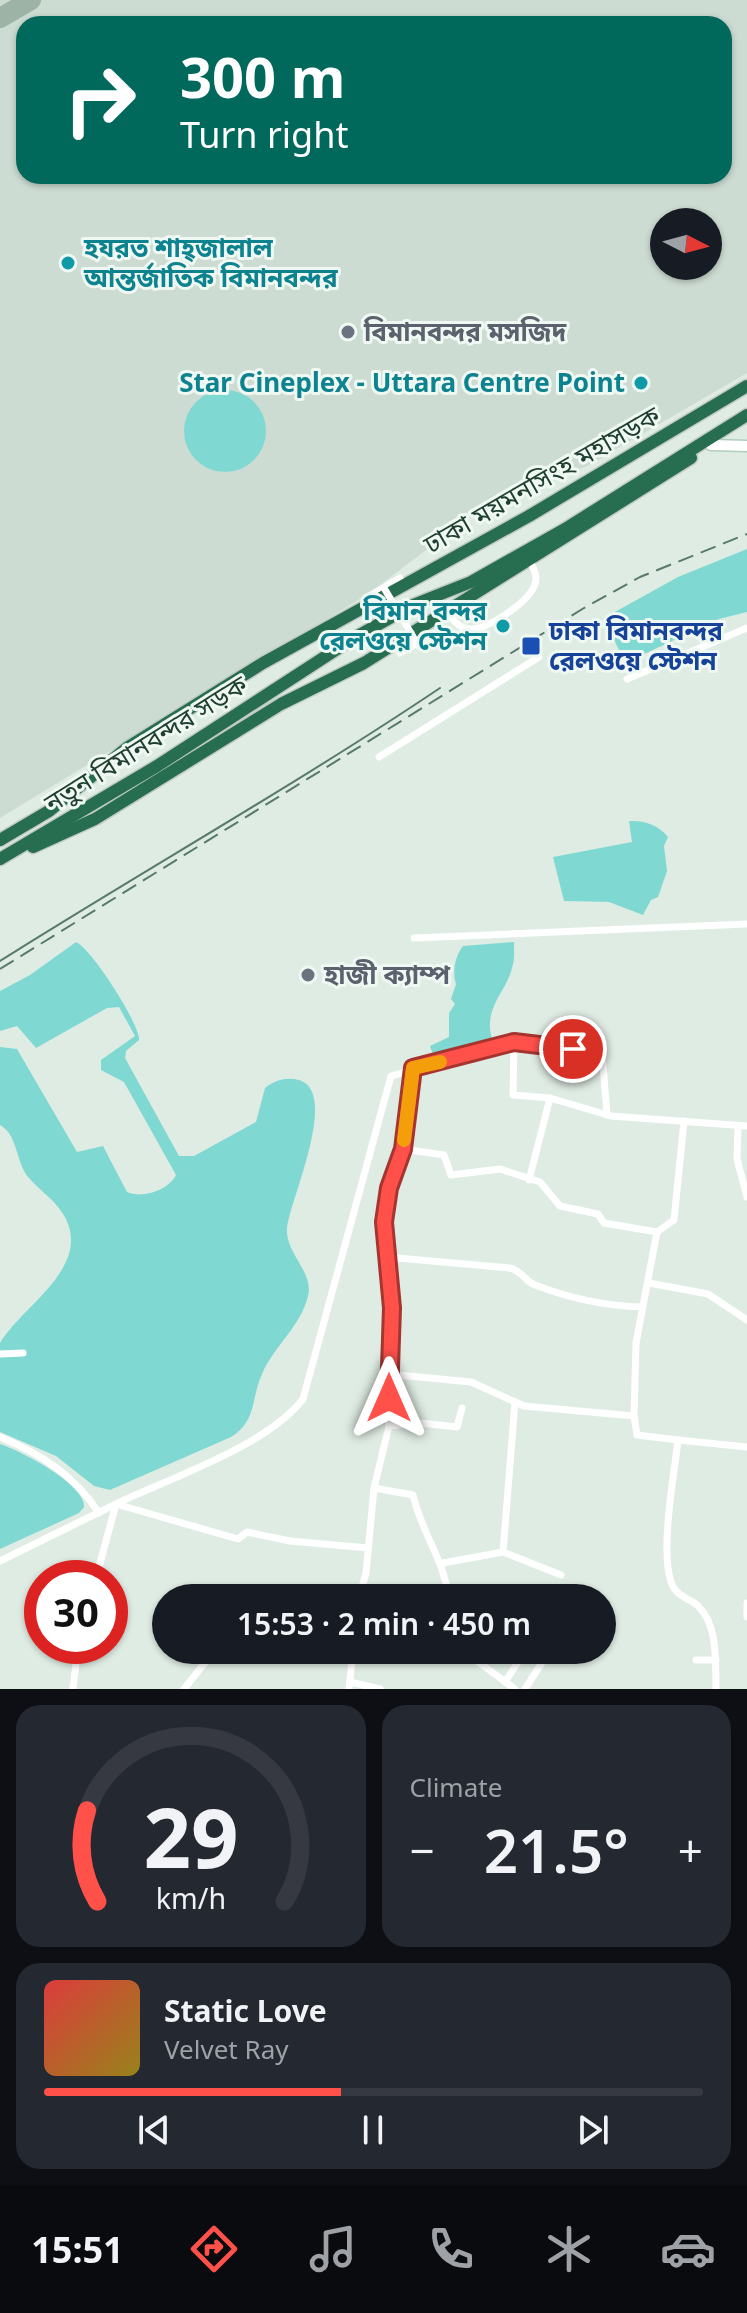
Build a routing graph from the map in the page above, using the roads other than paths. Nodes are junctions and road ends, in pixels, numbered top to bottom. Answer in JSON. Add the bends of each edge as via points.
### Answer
{"nodes":[{"id":1,"x":747,"y":386,"type":"edge"},
{"id":2,"x":747,"y":415,"type":"edge"},
{"id":3,"x":730,"y":425,"type":"junction"},
{"id":4,"x":711,"y":445,"type":"junction"},
{"id":5,"x":747,"y":446,"type":"edge"},
{"id":6,"x":530,"y":560,"type":"junction"},
{"id":7,"x":400,"y":578,"type":"dead end"},
{"id":8,"x":384,"y":588,"type":"junction"},
{"id":9,"x":366,"y":598,"type":"dead end"},
{"id":10,"x":447,"y":611,"type":"junction"},
{"id":11,"x":747,"y":628,"type":"edge"},
{"id":12,"x":432,"y":634,"type":"dead end"},
{"id":13,"x":418,"y":645,"type":"junction"},
{"id":14,"x":400,"y":653,"type":"dead end"},
{"id":15,"x":539,"y":657,"type":"dead end"},
{"id":16,"x":263,"y":663,"type":"joint"},
{"id":17,"x":314,"y":664,"type":"joint"},
{"id":18,"x":627,"y":679,"type":"dead end"},
{"id":19,"x":379,"y":757,"type":"dead end"},
{"id":20,"x":0,"y":840,"type":"edge"},
{"id":21,"x":23,"y":851,"type":"dead end"},
{"id":22,"x":0,"y":859,"type":"edge"},
{"id":23,"x":747,"y":924,"type":"edge"},
{"id":24,"x":414,"y":938,"type":"dead end"},
{"id":25,"x":514,"y":1042,"type":"junction"},
{"id":26,"x":413,"y":1068,"type":"junction"},
{"id":27,"x":550,"y":1098,"type":"junction"},
{"id":28,"x":607,"y":1115,"type":"junction"},
{"id":29,"x":684,"y":1121,"type":"junction"},
{"id":30,"x":742,"y":1126,"type":"edge"},
{"id":31,"x":403,"y":1149,"type":"junction"},
{"id":32,"x":529,"y":1180,"type":"junction"},
{"id":33,"x":747,"y":1197,"type":"edge"},
{"id":34,"x":657,"y":1232,"type":"junction"},
{"id":35,"x":386,"y":1257,"type":"junction"},
{"id":36,"x":649,"y":1283,"type":"junction"},
{"id":37,"x":642,"y":1307,"type":"junction"},
{"id":38,"x":747,"y":1320,"type":"edge"},
{"id":39,"x":23,"y":1353,"type":"dead end"},
{"id":40,"x":0,"y":1354,"type":"edge"},
{"id":41,"x":388,"y":1374,"type":"junction"},
{"id":42,"x":515,"y":1402,"type":"junction"},
{"id":43,"x":462,"y":1408,"type":"dead end"},
{"id":44,"x":634,"y":1416,"type":"junction"},
{"id":45,"x":389,"y":1426,"type":"junction"},
{"id":46,"x":0,"y":1437,"type":"edge"},
{"id":47,"x":678,"y":1440,"type":"junction"},
{"id":48,"x":747,"y":1447,"type":"edge"},
{"id":49,"x":374,"y":1488,"type":"junction"},
{"id":50,"x":116,"y":1504,"type":"junction"},
{"id":51,"x":99,"y":1513,"type":"junction"},
{"id":52,"x":368,"y":1548,"type":"junction"},
{"id":53,"x":503,"y":1552,"type":"junction"},
{"id":54,"x":101,"y":1560,"type":"edge"},
{"id":55,"x":0,"y":1561,"type":"edge"},
{"id":56,"x":443,"y":1563,"type":"junction"},
{"id":57,"x":561,"y":1575,"type":"dead end"},
{"id":58,"x":362,"y":1584,"type":"edge"},
{"id":59,"x":447,"y":1584,"type":"edge"},
{"id":60,"x":747,"y":1603,"type":"edge"},
{"id":61,"x":747,"y":1617,"type":"edge"},
{"id":62,"x":696,"y":1660,"type":"dead end"},
{"id":63,"x":716,"y":1660,"type":"junction"},
{"id":64,"x":76,"y":1664,"type":"edge"},
{"id":65,"x":204,"y":1664,"type":"edge"},
{"id":66,"x":351,"y":1664,"type":"edge"},
{"id":67,"x":480,"y":1664,"type":"edge"},
{"id":68,"x":517,"y":1664,"type":"edge"},
{"id":69,"x":541,"y":1664,"type":"edge"},
{"id":70,"x":505,"y":1682,"type":"junction"},
{"id":71,"x":349,"y":1685,"type":"edge"},
{"id":72,"x":73,"y":1689,"type":"edge"},
{"id":73,"x":184,"y":1689,"type":"edge"},
{"id":74,"x":380,"y":1689,"type":"edge"},
{"id":75,"x":515,"y":1689,"type":"edge"},
{"id":76,"x":525,"y":1689,"type":"edge"},
{"id":77,"x":716,"y":1689,"type":"edge"}],
"edges":[{"from":1,"to":16,"type":"highway","name":"ঢাকা ময়মনসিংহ মহাসড়ক","via":[[529,516]]},
{"from":2,"to":3,"type":"highway","name":"ঢাকা ময়মনসিংহ মহাসড়ক"},
{"from":3,"to":4,"type":"highway","name":"নতুন বিমানবন্দর সড়ক"},
{"from":3,"to":17,"type":"highway","name":"ঢাকা ময়মনসিংহ মহাসড়ক","via":[[538,544],[471,582],[413,605]]},
{"from":4,"to":5,"type":"street"},
{"from":4,"to":6,"type":"highway","name":"নতুন বিমানবন্দর সড়ক"},
{"from":6,"to":10,"type":"highway","name":"নতুন বিমানবন্দর সড়ক"},
{"from":6,"to":10,"type":"street","via":[[535,588],[484,626],[457,625]]},
{"from":7,"to":8,"type":"street"},
{"from":8,"to":9,"type":"street"},
{"from":8,"to":13,"type":"street","bridge":true},
{"from":10,"to":21,"type":"highway","name":"নতুন বিমানবন্দর সড়ক","via":[[364,663],[306,689],[95,819]]},
{"from":11,"to":18,"type":"street"},
{"from":12,"to":13,"type":"street"},
{"from":13,"to":14,"type":"street"},
{"from":15,"to":19,"type":"street"},
{"from":16,"to":20,"type":"highway","name":"নতুন বিমানবন্দর সড়ক","via":[[128,747],[49,811]]},
{"from":17,"to":22,"type":"highway","name":"নতুন বিমানবন্দর সড়ক"},
{"from":23,"to":24,"type":"street"},
{"from":25,"to":26,"type":"street"},
{"from":25,"to":27,"type":"street","via":[[513,1095]]},
{"from":25,"to":28,"type":"street","via":[[602,1052]]},
{"from":26,"to":31,"type":"street"},
{"from":26,"to":50,"type":"street","via":[[391,1076],[386,1086],[303,1399],[276,1426]]},
{"from":27,"to":28,"type":"street"},
{"from":27,"to":32,"type":"street"},
{"from":28,"to":29,"type":"street"},
{"from":29,"to":30,"type":"street"},
{"from":29,"to":34,"type":"street","via":[[674,1220]]},
{"from":30,"to":33,"type":"street","via":[[737,1159]]},
{"from":31,"to":32,"type":"street","via":[[444,1155],[451,1175],[500,1169]]},
{"from":31,"to":35,"type":"street","via":[[385,1205]]},
{"from":32,"to":34,"type":"street","via":[[542,1184],[560,1206],[598,1214],[604,1223]]},
{"from":34,"to":36,"type":"street"},
{"from":35,"to":37,"type":"street","via":[[510,1268],[534,1285],[566,1295]]},
{"from":35,"to":41,"type":"street","via":[[392,1308]]},
{"from":36,"to":37,"type":"street"},
{"from":36,"to":38,"type":"street","via":[[708,1294]]},
{"from":37,"to":44,"type":"street"},
{"from":39,"to":40,"type":"street"},
{"from":41,"to":42,"type":"street","via":[[471,1382]]},
{"from":41,"to":45,"type":"street"},
{"from":42,"to":44,"type":"street","via":[[565,1412]]},
{"from":42,"to":53,"type":"street"},
{"from":43,"to":45,"type":"street","via":[[457,1427]]},
{"from":44,"to":47,"type":"street","via":[[637,1435]]},
{"from":45,"to":49,"type":"street"},
{"from":46,"to":51,"type":"street","via":[[65,1473]]},
{"from":47,"to":48,"type":"street"},
{"from":47,"to":63,"type":"street","via":[[668,1525],[671,1581],[707,1621]]},
{"from":49,"to":52,"type":"street"},
{"from":49,"to":56,"type":"street","via":[[413,1495],[422,1526]]},
{"from":50,"to":51,"type":"street"},
{"from":50,"to":52,"type":"street","via":[[238,1539],[247,1532]]},
{"from":50,"to":54,"type":"street"},
{"from":51,"to":55,"type":"street"},
{"from":52,"to":58,"type":"street"},
{"from":53,"to":56,"type":"street"},
{"from":53,"to":57,"type":"street"},
{"from":56,"to":59,"type":"street"},
{"from":60,"to":61,"type":"street"},
{"from":62,"to":63,"type":"street"},
{"from":63,"to":77,"type":"street"},
{"from":64,"to":72,"type":"street"},
{"from":65,"to":73,"type":"street"},
{"from":66,"to":71,"type":"street"},
{"from":67,"to":70,"type":"street"},
{"from":68,"to":70,"type":"street"},
{"from":69,"to":76,"type":"street"},
{"from":70,"to":75,"type":"street"},
{"from":71,"to":74,"type":"street"}]}
